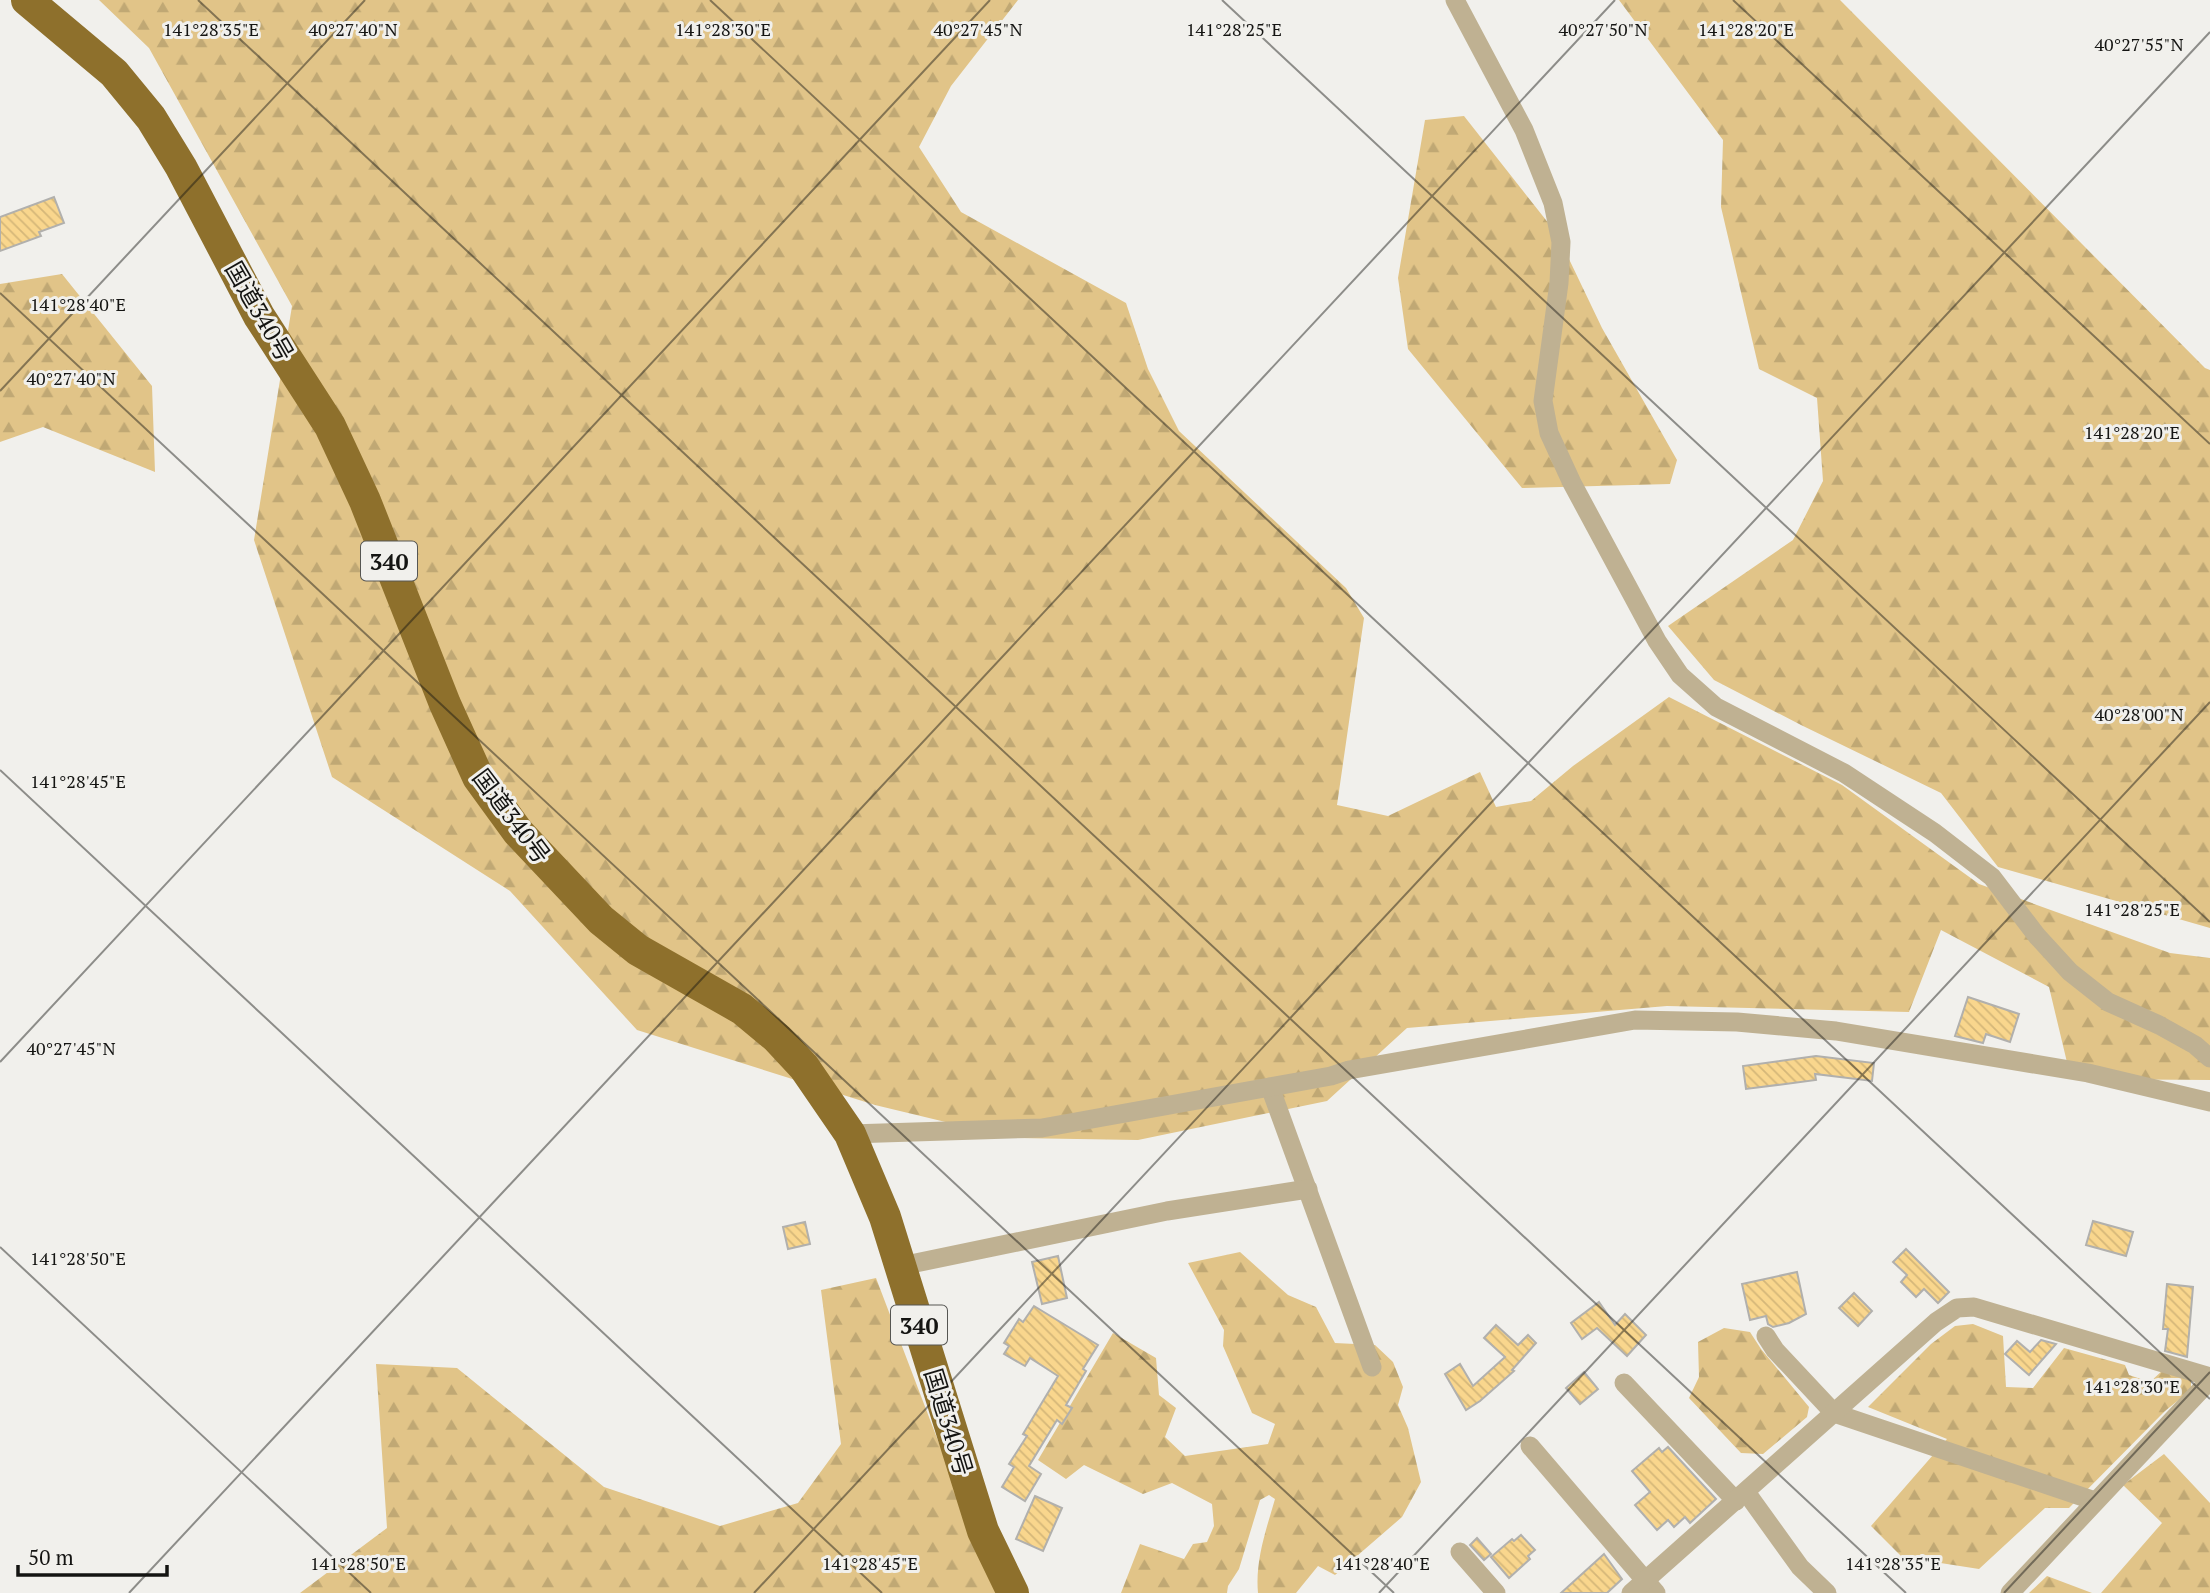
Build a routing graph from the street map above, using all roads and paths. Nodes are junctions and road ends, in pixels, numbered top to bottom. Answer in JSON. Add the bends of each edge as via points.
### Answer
{"nodes":[{"id":1,"x":27,"y":0,"type":"edge"},
{"id":2,"x":1455,"y":0,"type":"edge"},
{"id":3,"x":2210,"y":1058,"type":"edge"},
{"id":4,"x":1269,"y":1087,"type":"junction"},
{"id":5,"x":2210,"y":1102,"type":"edge"},
{"id":6,"x":850,"y":1133,"type":"junction"},
{"id":7,"x":1308,"y":1189,"type":"junction"},
{"id":8,"x":901,"y":1266,"type":"junction"},
{"id":9,"x":1766,"y":1336,"type":"dead end"},
{"id":10,"x":1372,"y":1367,"type":"dead end"},
{"id":11,"x":2210,"y":1378,"type":"edge"},
{"id":12,"x":1624,"y":1383,"type":"dead end"},
{"id":13,"x":1834,"y":1413,"type":"junction"},
{"id":14,"x":1530,"y":1446,"type":"dead end"},
{"id":15,"x":1741,"y":1497,"type":"junction"},
{"id":16,"x":2095,"y":1501,"type":"junction"},
{"id":17,"x":1460,"y":1552,"type":"dead end"},
{"id":18,"x":1644,"y":1589,"type":"edge"},
{"id":19,"x":1013,"y":1593,"type":"edge"},
{"id":20,"x":1496,"y":1593,"type":"edge"},
{"id":21,"x":1827,"y":1593,"type":"edge"},
{"id":22,"x":2010,"y":1593,"type":"edge"}],
"edges":[{"from":1,"to":6,"type":"highway","name":"国道340号","number":"340","via":[[114,73],[151,118],[181,167],[259,316],[330,426],[478,777],[518,832],[601,920],[638,950],[742,1009],[776,1038],[804,1068]]},
{"from":2,"to":3,"type":"street","via":[[1524,130],[1553,203],[1561,242],[1543,401],[1549,433],[1657,641],[1680,675],[1716,707],[1844,772],[1935,833],[1992,877],[2070,972],[2108,1002],[2159,1025]]},
{"from":4,"to":5,"type":"street","via":[[1635,1020],[1737,1022],[1836,1031],[2088,1073]]},
{"from":4,"to":6,"type":"street","via":[[1042,1128]]},
{"from":4,"to":7,"type":"street"},
{"from":6,"to":8,"type":"highway","name":"国道340号","number":"340"},
{"from":7,"to":8,"type":"street","via":[[1167,1211]]},
{"from":7,"to":10,"type":"street"},
{"from":8,"to":19,"type":"highway","name":"国道340号","number":"340","via":[[983,1531]]},
{"from":9,"to":13,"type":"street"},
{"from":11,"to":13,"type":"street","via":[[1966,1307],[1936,1322]]},
{"from":11,"to":16,"type":"street"},
{"from":12,"to":15,"type":"street"},
{"from":13,"to":15,"type":"street"},
{"from":13,"to":16,"type":"street"},
{"from":14,"to":18,"type":"street"},
{"from":15,"to":18,"type":"street"},
{"from":15,"to":21,"type":"street"},
{"from":16,"to":22,"type":"street"},
{"from":17,"to":20,"type":"street"}]}
